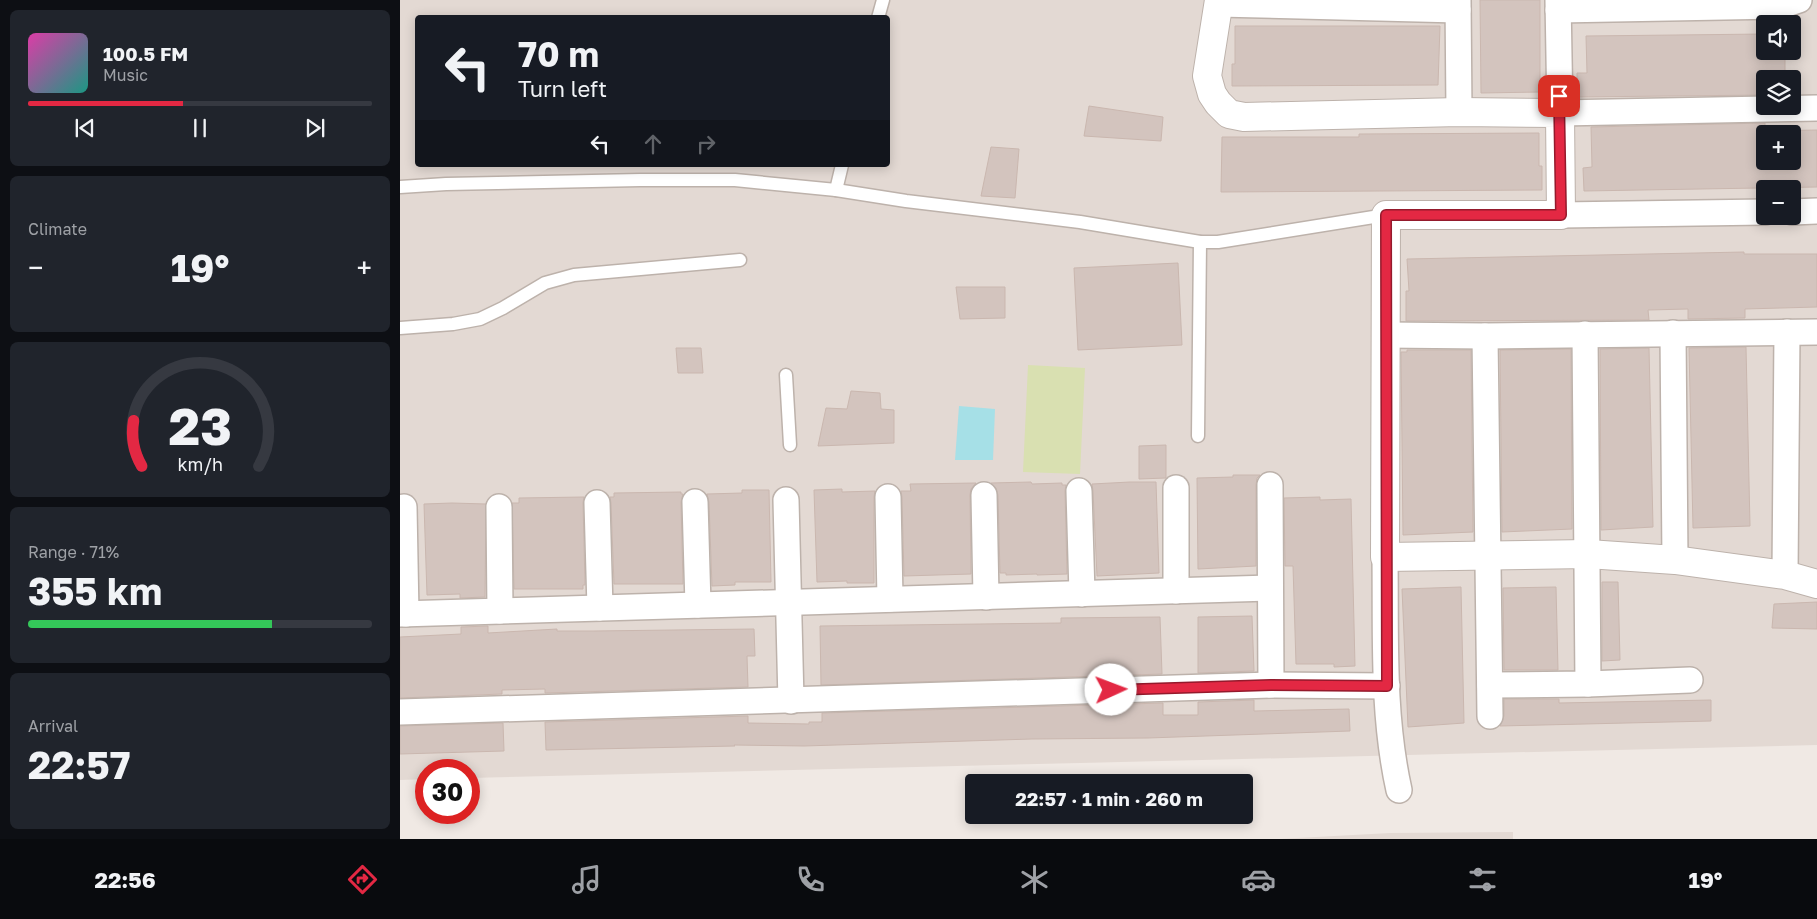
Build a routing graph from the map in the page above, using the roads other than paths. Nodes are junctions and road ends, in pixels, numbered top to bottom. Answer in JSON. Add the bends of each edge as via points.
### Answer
{"nodes":[{"id":1,"x":882,"y":0,"type":"edge"},
{"id":2,"x":1799,"y":0,"type":"edge"},
{"id":3,"x":1218,"y":2,"type":"edge"},
{"id":4,"x":1458,"y":5,"type":"edge"},
{"id":5,"x":1558,"y":5,"type":"edge"},
{"id":6,"x":879,"y":15,"type":"edge"},
{"id":7,"x":1817,"y":108,"type":"edge"},
{"id":8,"x":1459,"y":112,"type":"junction"},
{"id":9,"x":1560,"y":113,"type":"junction"},
{"id":10,"x":842,"y":167,"type":"edge"},
{"id":11,"x":400,"y":187,"type":"edge"},
{"id":12,"x":836,"y":190,"type":"junction"},
{"id":13,"x":1756,"y":212,"type":"edge"},
{"id":14,"x":1801,"y":212,"type":"edge"},
{"id":15,"x":1817,"y":212,"type":"edge"},
{"id":16,"x":1386,"y":215,"type":"junction"},
{"id":17,"x":1561,"y":215,"type":"junction"},
{"id":18,"x":1200,"y":242,"type":"junction"},
{"id":19,"x":740,"y":260,"type":"dead end"},
{"id":20,"x":400,"y":328,"type":"edge"},
{"id":21,"x":1787,"y":332,"type":"junction"},
{"id":22,"x":1817,"y":332,"type":"edge"},
{"id":23,"x":1673,"y":333,"type":"junction"},
{"id":24,"x":1586,"y":334,"type":"junction"},
{"id":25,"x":1385,"y":335,"type":"junction"},
{"id":26,"x":1485,"y":336,"type":"junction"},
{"id":27,"x":786,"y":374,"type":"dead end"},
{"id":28,"x":1198,"y":436,"type":"dead end"},
{"id":29,"x":790,"y":445,"type":"dead end"},
{"id":30,"x":1270,"y":485,"type":"dead end"},
{"id":31,"x":1176,"y":488,"type":"dead end"},
{"id":32,"x":1079,"y":491,"type":"dead end"},
{"id":33,"x":984,"y":495,"type":"dead end"},
{"id":34,"x":888,"y":497,"type":"dead end"},
{"id":35,"x":786,"y":500,"type":"dead end"},
{"id":36,"x":695,"y":502,"type":"dead end"},
{"id":37,"x":597,"y":503,"type":"dead end"},
{"id":38,"x":404,"y":507,"type":"dead end"},
{"id":39,"x":499,"y":508,"type":"dead end"},
{"id":40,"x":1588,"y":554,"type":"junction"},
{"id":41,"x":1489,"y":555,"type":"junction"},
{"id":42,"x":1385,"y":557,"type":"junction"},
{"id":43,"x":1675,"y":560,"type":"junction"},
{"id":44,"x":1785,"y":575,"type":"junction"},
{"id":45,"x":1817,"y":584,"type":"edge"},
{"id":46,"x":1270,"y":588,"type":"junction"},
{"id":47,"x":1176,"y":591,"type":"junction"},
{"id":48,"x":1082,"y":594,"type":"junction"},
{"id":49,"x":986,"y":597,"type":"junction"},
{"id":50,"x":890,"y":599,"type":"junction"},
{"id":51,"x":789,"y":602,"type":"junction"},
{"id":52,"x":698,"y":605,"type":"junction"},
{"id":53,"x":600,"y":608,"type":"junction"},
{"id":54,"x":500,"y":611,"type":"junction"},
{"id":55,"x":403,"y":614,"type":"edge"},
{"id":56,"x":1690,"y":680,"type":"dead end"},
{"id":57,"x":1588,"y":684,"type":"junction"},
{"id":58,"x":1271,"y":685,"type":"junction"},
{"id":59,"x":1490,"y":685,"type":"junction"},
{"id":60,"x":1387,"y":686,"type":"junction"},
{"id":61,"x":791,"y":701,"type":"junction"},
{"id":62,"x":400,"y":712,"type":"edge"},
{"id":63,"x":1490,"y":716,"type":"dead end"},
{"id":64,"x":1399,"y":790,"type":"dead end"}],
"edges":[{"from":1,"to":6,"type":"lane"},
{"from":2,"to":5,"type":"street","via":[[1781,6]]},
{"from":3,"to":4,"type":"street"},
{"from":3,"to":8,"type":"street","via":[[1207,76],[1212,94],[1229,114],[1244,117]]},
{"from":4,"to":8,"type":"street"},
{"from":5,"to":9,"type":"street"},
{"from":7,"to":9,"type":"street"},
{"from":8,"to":9,"type":"street"},
{"from":9,"to":17,"type":"street"},
{"from":10,"to":12,"type":"lane"},
{"from":11,"to":12,"type":"lane","via":[[735,180]]},
{"from":12,"to":18,"type":"lane","via":[[1080,222]]},
{"from":13,"to":17,"type":"street"},
{"from":14,"to":15,"type":"street"},
{"from":16,"to":17,"type":"street"},
{"from":16,"to":18,"type":"lane","via":[[1218,242]]},
{"from":16,"to":25,"type":"street"},
{"from":18,"to":28,"type":"lane"},
{"from":19,"to":20,"type":"lane","via":[[574,275],[546,283],[480,319]]},
{"from":21,"to":22,"type":"street"},
{"from":21,"to":23,"type":"street"},
{"from":21,"to":44,"type":"street"},
{"from":23,"to":24,"type":"street"},
{"from":23,"to":43,"type":"street"},
{"from":24,"to":26,"type":"street"},
{"from":24,"to":40,"type":"street"},
{"from":25,"to":26,"type":"street"},
{"from":25,"to":42,"type":"street"},
{"from":26,"to":41,"type":"street"},
{"from":27,"to":29,"type":"lane"},
{"from":30,"to":46,"type":"street"},
{"from":31,"to":47,"type":"street"},
{"from":32,"to":48,"type":"street"},
{"from":33,"to":49,"type":"street"},
{"from":34,"to":50,"type":"street"},
{"from":35,"to":51,"type":"street"},
{"from":36,"to":52,"type":"street"},
{"from":37,"to":53,"type":"street"},
{"from":38,"to":55,"type":"street"},
{"from":39,"to":54,"type":"street"},
{"from":40,"to":41,"type":"street"},
{"from":40,"to":43,"type":"street"},
{"from":40,"to":57,"type":"street"},
{"from":41,"to":42,"type":"street"},
{"from":41,"to":59,"type":"street"},
{"from":42,"to":60,"type":"street"},
{"from":43,"to":44,"type":"street"},
{"from":44,"to":45,"type":"street"},
{"from":46,"to":47,"type":"street"},
{"from":46,"to":58,"type":"street"},
{"from":47,"to":48,"type":"street"},
{"from":48,"to":49,"type":"street"},
{"from":49,"to":50,"type":"street"},
{"from":50,"to":51,"type":"street"},
{"from":51,"to":52,"type":"street"},
{"from":51,"to":61,"type":"street"},
{"from":52,"to":53,"type":"street"},
{"from":53,"to":54,"type":"street"},
{"from":54,"to":55,"type":"street"},
{"from":56,"to":57,"type":"street"},
{"from":57,"to":59,"type":"street"},
{"from":58,"to":60,"type":"street"},
{"from":58,"to":61,"type":"street"},
{"from":59,"to":63,"type":"street"},
{"from":60,"to":64,"type":"street","via":[[1390,740]]},
{"from":61,"to":62,"type":"street"}]}
